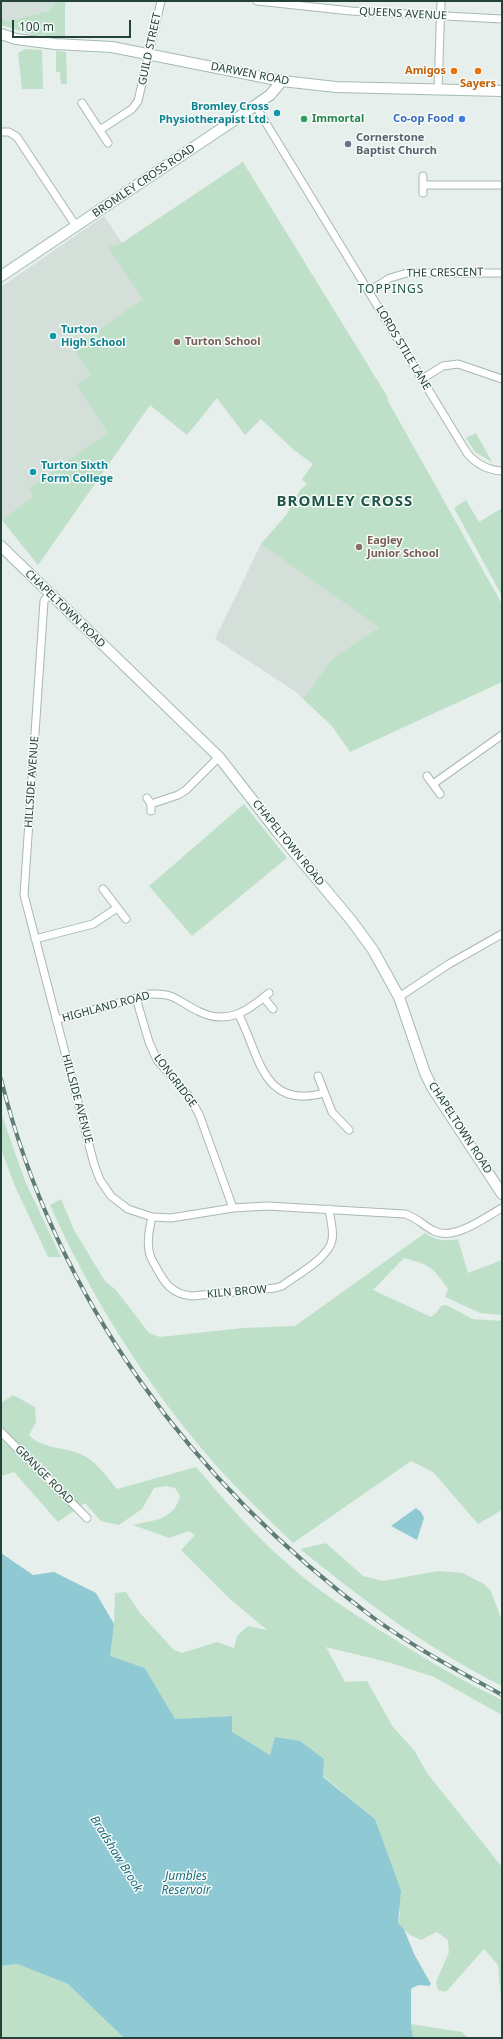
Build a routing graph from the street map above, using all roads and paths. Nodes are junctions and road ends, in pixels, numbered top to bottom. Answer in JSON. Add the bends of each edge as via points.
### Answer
{"nodes":[{"id":1,"x":161,"y":1,"type":"edge"},
{"id":2,"x":256,"y":1,"type":"edge"},
{"id":3,"x":441,"y":1,"type":"edge"},
{"id":4,"x":441,"y":15,"type":"junction"},
{"id":5,"x":502,"y":19,"type":"edge"},
{"id":6,"x":1,"y":34,"type":"edge"},
{"id":7,"x":149,"y":53,"type":"junction"},
{"id":8,"x":282,"y":81,"type":"junction"},
{"id":9,"x":438,"y":90,"type":"junction"},
{"id":10,"x":502,"y":91,"type":"edge"},
{"id":11,"x":82,"y":103,"type":"dead end"},
{"id":12,"x":255,"y":105,"type":"junction"},
{"id":13,"x":100,"y":130,"type":"junction"},
{"id":14,"x":1,"y":132,"type":"edge"},
{"id":15,"x":108,"y":143,"type":"dead end"},
{"id":16,"x":423,"y":176,"type":"dead end"},
{"id":17,"x":423,"y":185,"type":"junction"},
{"id":18,"x":502,"y":185,"type":"edge"},
{"id":19,"x":423,"y":193,"type":"dead end"},
{"id":20,"x":76,"y":226,"type":"junction"},
{"id":21,"x":502,"y":273,"type":"edge"},
{"id":22,"x":1,"y":276,"type":"edge"},
{"id":23,"x":369,"y":291,"type":"junction"},
{"id":24,"x":422,"y":379,"type":"junction"},
{"id":25,"x":502,"y":379,"type":"edge"},
{"id":26,"x":502,"y":471,"type":"edge"},
{"id":27,"x":1,"y":546,"type":"edge"},
{"id":28,"x":49,"y":594,"type":"junction"},
{"id":29,"x":502,"y":735,"type":"edge"},
{"id":30,"x":219,"y":757,"type":"junction"},
{"id":31,"x":427,"y":776,"type":"dead end"},
{"id":32,"x":433,"y":784,"type":"junction"},
{"id":33,"x":440,"y":794,"type":"dead end"},
{"id":34,"x":149,"y":804,"type":"dead end"},
{"id":35,"x":103,"y":889,"type":"dead end"},
{"id":36,"x":117,"y":908,"type":"junction"},
{"id":37,"x":126,"y":919,"type":"dead end"},
{"id":38,"x":502,"y":934,"type":"edge"},
{"id":39,"x":35,"y":939,"type":"junction"},
{"id":40,"x":399,"y":997,"type":"junction"},
{"id":41,"x":136,"y":998,"type":"junction"},
{"id":42,"x":273,"y":1009,"type":"dead end"},
{"id":43,"x":239,"y":1015,"type":"junction"},
{"id":44,"x":56,"y":1020,"type":"junction"},
{"id":45,"x":318,"y":1076,"type":"dead end"},
{"id":46,"x":324,"y":1093,"type":"junction"},
{"id":47,"x":349,"y":1130,"type":"dead end"},
{"id":48,"x":502,"y":1194,"type":"edge"},
{"id":49,"x":233,"y":1208,"type":"junction"},
{"id":50,"x":502,"y":1208,"type":"edge"},
{"id":51,"x":330,"y":1209,"type":"junction"},
{"id":52,"x":152,"y":1217,"type":"junction"},
{"id":53,"x":1,"y":1432,"type":"edge"},
{"id":54,"x":87,"y":1518,"type":"dead end"}],
"edges":[{"from":1,"to":7,"type":"street","name":"GUILD STREET"},
{"from":2,"to":4,"type":"street","name":"QUEENS AVENUE","via":[[351,11]]},
{"from":3,"to":4,"type":"street"},
{"from":4,"to":5,"type":"street","name":"QUEENS AVENUE"},
{"from":4,"to":9,"type":"street"},
{"from":6,"to":7,"type":"main road","name":"DARWEN ROAD","via":[[16,39],[47,43],[112,47]]},
{"from":7,"to":8,"type":"main road","name":"DARWEN ROAD"},
{"from":7,"to":13,"type":"street","name":"GUILD STREET","via":[[140,97],[132,109]]},
{"from":8,"to":9,"type":"main road","name":"DARWEN ROAD","via":[[336,87]]},
{"from":8,"to":12,"type":"main road","name":"BROMLEY CROSS ROAD","via":[[276,90]]},
{"from":9,"to":10,"type":"main road","name":"DARWEN ROAD"},
{"from":11,"to":13,"type":"street"},
{"from":12,"to":20,"type":"main road","name":"BROMLEY CROSS ROAD"},
{"from":12,"to":23,"type":"street","name":"LORDS STILE LANE"},
{"from":13,"to":15,"type":"street"},
{"from":14,"to":20,"type":"street","via":[[9,132],[17,137]]},
{"from":16,"to":17,"type":"street"},
{"from":17,"to":18,"type":"street"},
{"from":17,"to":19,"type":"street"},
{"from":20,"to":22,"type":"main road","name":"BROMLEY CROSS ROAD"},
{"from":21,"to":23,"type":"street","name":"THE CRESCENT","via":[[407,273],[390,278]]},
{"from":23,"to":24,"type":"street","name":"LORDS STILE LANE"},
{"from":24,"to":25,"type":"street","via":[[443,366],[458,364]]},
{"from":24,"to":26,"type":"street","name":"LORDS STILE LANE","via":[[470,457],[488,469]]},
{"from":27,"to":28,"type":"main road","name":"CHAPELTOWN ROAD"},
{"from":28,"to":30,"type":"main road","name":"CHAPELTOWN ROAD"},
{"from":28,"to":39,"type":"street","name":"HILLSIDE AVENUE","via":[[44,601],[25,882],[26,906]]},
{"from":29,"to":32,"type":"street"},
{"from":30,"to":34,"type":"street","via":[[178,796]]},
{"from":30,"to":40,"type":"main road","name":"CHAPELTOWN ROAD","via":[[351,920],[373,950]]},
{"from":31,"to":32,"type":"street"},
{"from":32,"to":33,"type":"street"},
{"from":35,"to":36,"type":"street"},
{"from":36,"to":37,"type":"street"},
{"from":36,"to":39,"type":"street","via":[[94,924]]},
{"from":38,"to":40,"type":"street","via":[[449,964]]},
{"from":39,"to":44,"type":"street","name":"HILLSIDE AVENUE"},
{"from":40,"to":48,"type":"main road","name":"CHAPELTOWN ROAD","via":[[433,1089]]},
{"from":41,"to":43,"type":"street","name":"HIGHLAND ROAD","via":[[150,994],[169,995],[205,1014],[220,1017]]},
{"from":41,"to":44,"type":"street","name":"HIGHLAND ROAD"},
{"from":41,"to":49,"type":"street","name":"LONGRIDGE","via":[[157,1060],[188,1095],[199,1114]]},
{"from":42,"to":43,"type":"street","name":"HIGHLAND ROAD","via":[[266,995]]},
{"from":43,"to":46,"type":"street","via":[[265,1073],[277,1089],[284,1094],[301,1098]]},
{"from":44,"to":52,"type":"street","name":"HILLSIDE AVENUE","via":[[100,1180],[118,1203]]},
{"from":45,"to":46,"type":"street"},
{"from":46,"to":47,"type":"street","via":[[332,1112]]},
{"from":49,"to":51,"type":"street","name":"HILLSIDE AVENUE","via":[[267,1206]]},
{"from":49,"to":52,"type":"street","name":"HILLSIDE AVENUE","via":[[171,1218]]},
{"from":50,"to":51,"type":"street","name":"HILLSIDE AVENUE","via":[[457,1232],[444,1234],[433,1231],[405,1214]]},
{"from":51,"to":52,"type":"street","name":"KILN BROW","via":[[333,1232],[330,1247],[320,1258],[282,1286],[192,1296],[171,1289],[151,1258],[148,1234]]},
{"from":53,"to":54,"type":"street","name":"GRANGE ROAD"}]}
